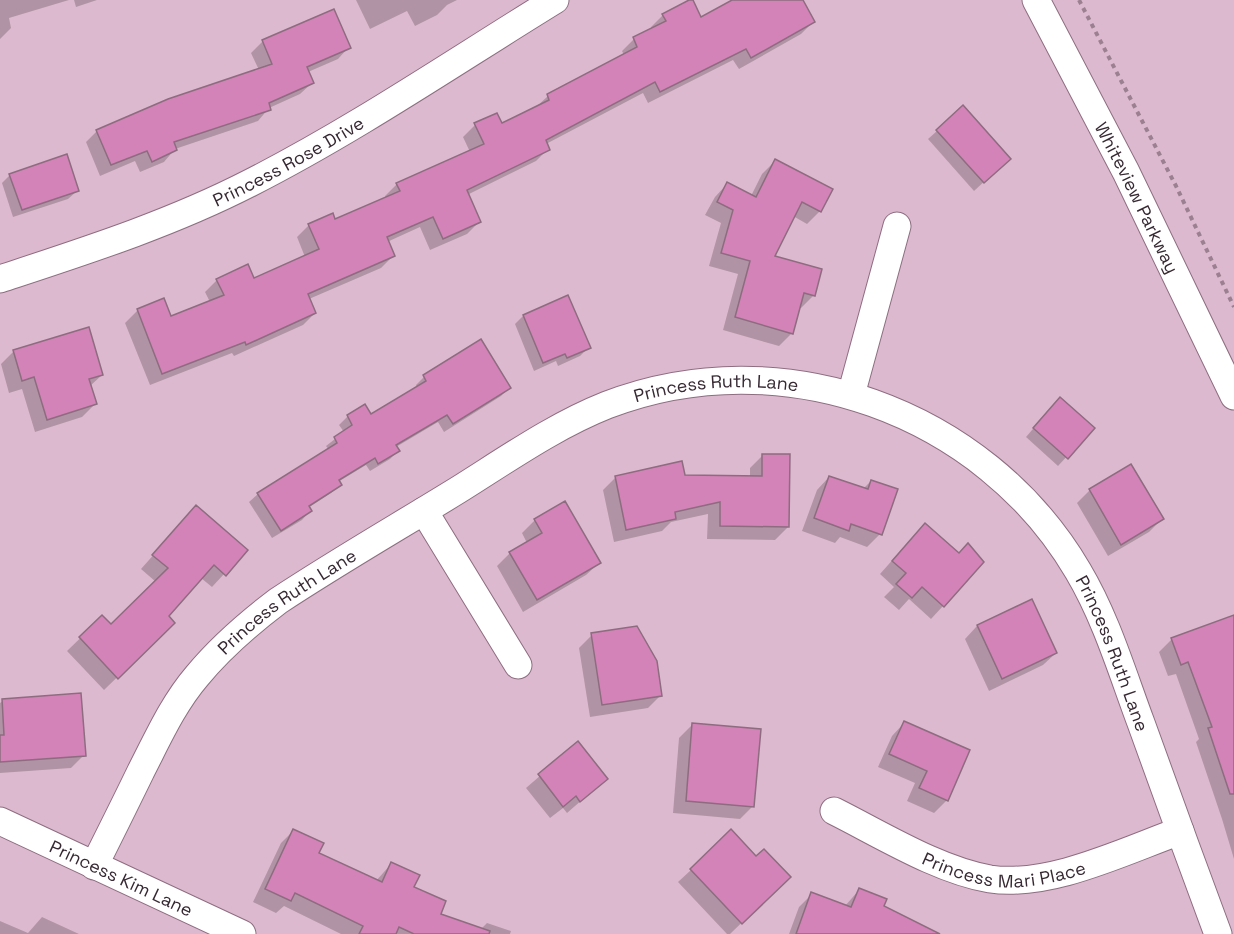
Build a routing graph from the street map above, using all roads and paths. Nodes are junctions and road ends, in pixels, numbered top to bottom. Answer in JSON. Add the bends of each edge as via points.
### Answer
{"nodes":[{"id":1,"x":555,"y":0,"type":"edge"},
{"id":2,"x":1036,"y":0,"type":"edge"},
{"id":3,"x":1079,"y":0,"type":"edge"},
{"id":4,"x":897,"y":226,"type":"dead end"},
{"id":5,"x":0,"y":279,"type":"edge"},
{"id":6,"x":1234,"y":307,"type":"edge"},
{"id":7,"x":851,"y":395,"type":"junction"},
{"id":8,"x":1234,"y":396,"type":"edge"},
{"id":9,"x":424,"y":511,"type":"junction"},
{"id":10,"x":518,"y":665,"type":"dead end"},
{"id":11,"x":834,"y":812,"type":"dead end"},
{"id":12,"x":0,"y":821,"type":"edge"},
{"id":13,"x":1180,"y":831,"type":"junction"},
{"id":14,"x":94,"y":866,"type":"junction"},
{"id":15,"x":242,"y":934,"type":"edge"},
{"id":16,"x":1218,"y":934,"type":"edge"}],
"edges":[{"from":1,"to":5,"type":"street","name":"Princess Rose Drive","via":[[340,133],[250,183],[135,234]]},
{"from":2,"to":8,"type":"street","name":"Whiteview Parkway","via":[[1126,172]]},
{"from":3,"to":6,"type":"path"},
{"from":4,"to":7,"type":"street"},
{"from":7,"to":9,"type":"street","name":"Princess Ruth Lane","via":[[775,382],[735,381],[671,388],[630,398],[559,428]]},
{"from":7,"to":13,"type":"street","name":"Princess Ruth Lane","via":[[900,412],[950,440],[1034,509],[1079,572],[1101,617]]},
{"from":9,"to":10,"type":"street"},
{"from":9,"to":14,"type":"street","name":"Princess Ruth Lane","via":[[278,601],[210,660],[172,711]]},
{"from":11,"to":13,"type":"street","name":"Princess Mari Place","via":[[930,858],[979,876],[1005,880],[1067,872]]},
{"from":12,"to":14,"type":"street","name":"Princess Kim Lane"},
{"from":13,"to":16,"type":"street","name":"Princess Ruth Lane"},
{"from":14,"to":15,"type":"street","name":"Princess Kim Lane"}]}
